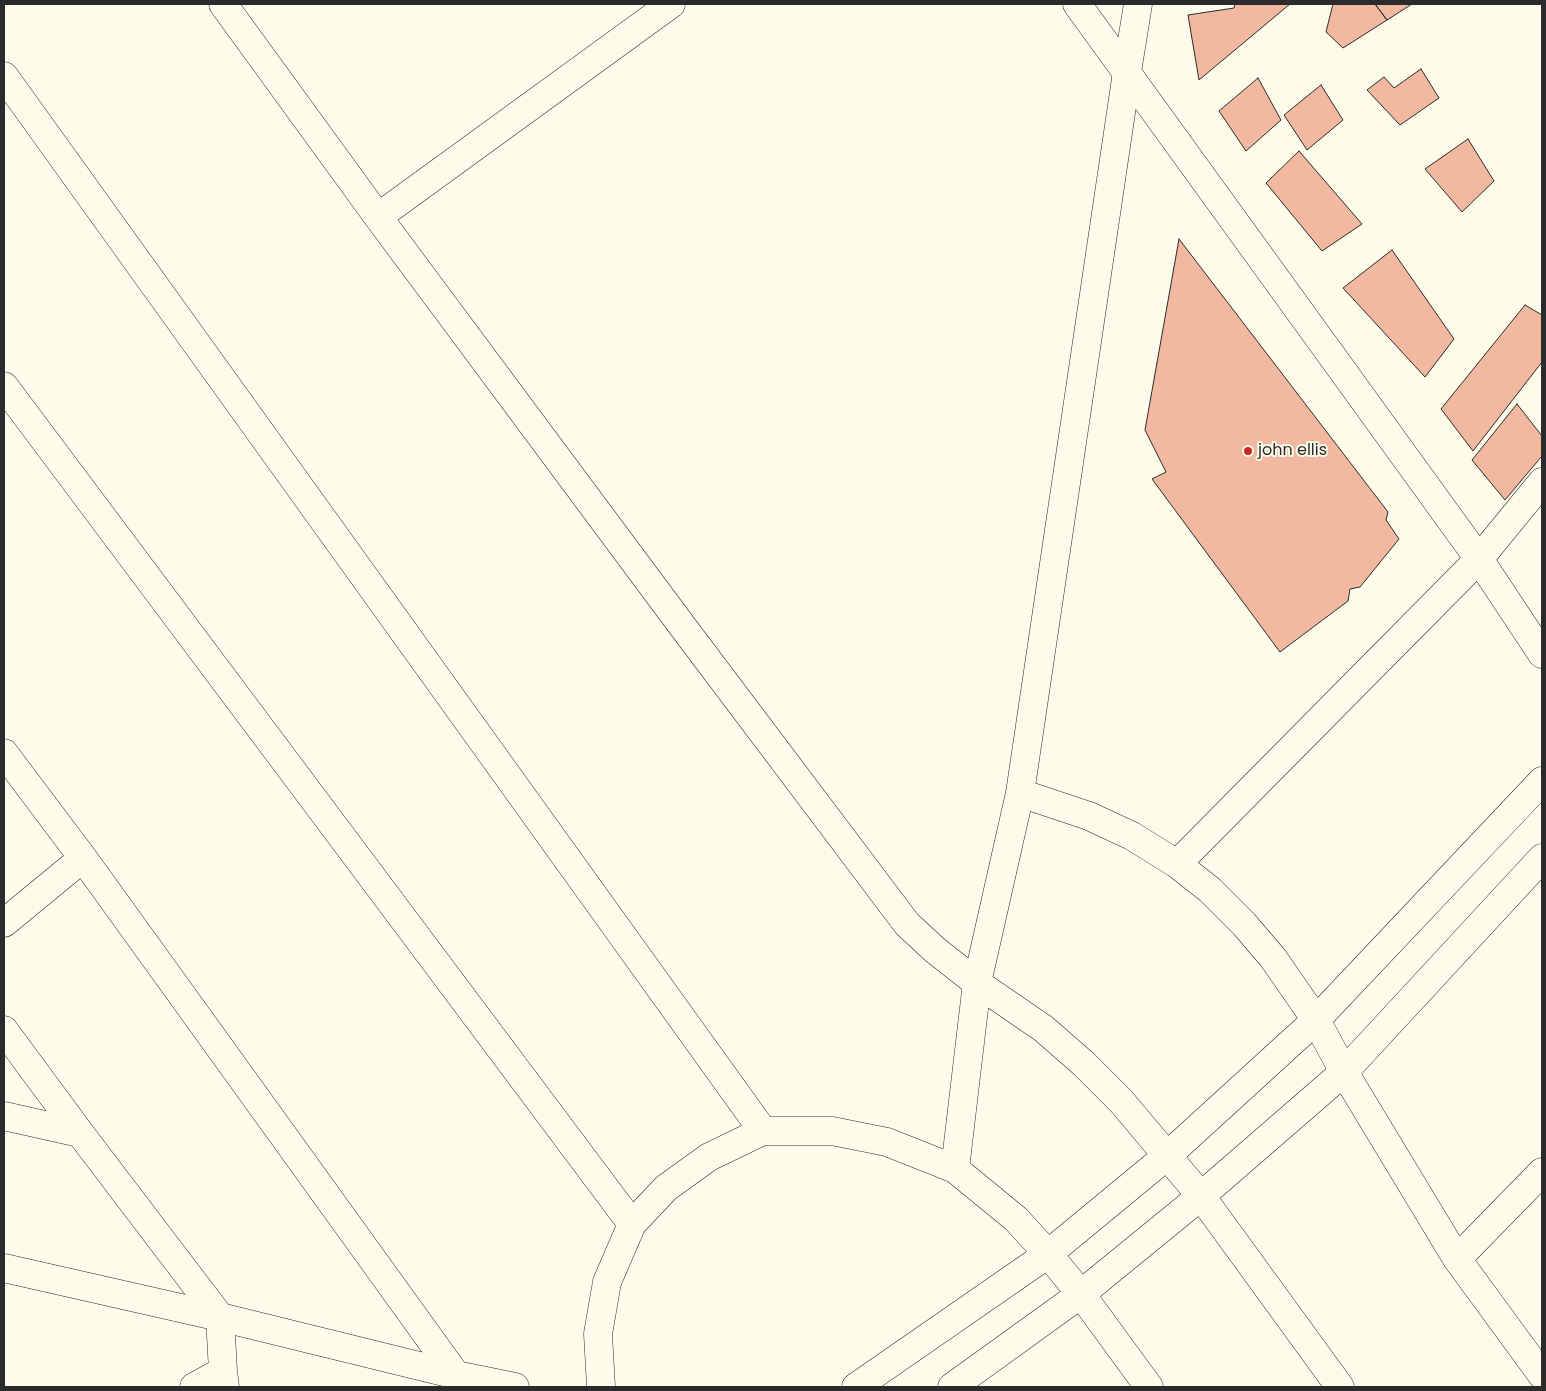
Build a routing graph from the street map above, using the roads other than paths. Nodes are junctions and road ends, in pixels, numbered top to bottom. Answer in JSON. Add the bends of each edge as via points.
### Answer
{"nodes":[{"id":1,"x":223,"y":4,"type":"edge"},
{"id":2,"x":671,"y":4,"type":"edge"},
{"id":3,"x":1076,"y":4,"type":"edge"},
{"id":4,"x":1138,"y":4,"type":"edge"},
{"id":5,"x":1126,"y":72,"type":"junction"},
{"id":6,"x":4,"y":76,"type":"edge"},
{"id":7,"x":378,"y":217,"type":"junction"},
{"id":8,"x":4,"y":386,"type":"edge"},
{"id":9,"x":1542,"y":482,"type":"edge"},
{"id":10,"x":1480,"y":559,"type":"junction"},
{"id":11,"x":1542,"y":654,"type":"edge"},
{"id":12,"x":4,"y":753,"type":"edge"},
{"id":13,"x":1542,"y":781,"type":"edge"},
{"id":14,"x":1020,"y":794,"type":"junction"},
{"id":15,"x":83,"y":858,"type":"junction"},
{"id":16,"x":1542,"y":858,"type":"edge"},
{"id":17,"x":1176,"y":864,"type":"junction"},
{"id":18,"x":4,"y":923,"type":"edge"},
{"id":19,"x":977,"y":983,"type":"junction"},
{"id":20,"x":1316,"y":1020,"type":"junction"},
{"id":21,"x":4,"y":1030,"type":"edge"},
{"id":22,"x":1344,"y":1072,"type":"junction"},
{"id":23,"x":4,"y":1116,"type":"edge"},
{"id":24,"x":763,"y":1131,"type":"junction"},
{"id":25,"x":80,"y":1133,"type":"junction"},
{"id":26,"x":1168,"y":1155,"type":"junction"},
{"id":27,"x":955,"y":1169,"type":"junction"},
{"id":28,"x":1542,"y":1172,"type":"edge"},
{"id":29,"x":1201,"y":1196,"type":"junction"},
{"id":30,"x":632,"y":1224,"type":"junction"},
{"id":31,"x":1048,"y":1254,"type":"junction"},
{"id":32,"x":1457,"y":1259,"type":"junction"},
{"id":33,"x":4,"y":1268,"type":"edge"},
{"id":34,"x":1081,"y":1294,"type":"junction"},
{"id":35,"x":220,"y":1318,"type":"junction"},
{"id":36,"x":456,"y":1375,"type":"junction"},
{"id":37,"x":1542,"y":1375,"type":"edge"},
{"id":38,"x":224,"y":1379,"type":"edge"},
{"id":39,"x":194,"y":1387,"type":"edge"},
{"id":40,"x":516,"y":1387,"type":"edge"},
{"id":41,"x":601,"y":1387,"type":"edge"},
{"id":42,"x":856,"y":1387,"type":"edge"},
{"id":43,"x":952,"y":1387,"type":"edge"},
{"id":44,"x":1149,"y":1387,"type":"edge"},
{"id":45,"x":1340,"y":1387,"type":"edge"}],
"edges":[{"from":1,"to":7,"type":"street"},
{"from":2,"to":7,"type":"street"},
{"from":3,"to":5,"type":"street"},
{"from":4,"to":5,"type":"street"},
{"from":5,"to":10,"type":"street"},
{"from":5,"to":14,"type":"street"},
{"from":6,"to":24,"type":"street"},
{"from":7,"to":19,"type":"street","via":[[907,924]]},
{"from":8,"to":30,"type":"street"},
{"from":9,"to":10,"type":"street"},
{"from":10,"to":11,"type":"street"},
{"from":10,"to":17,"type":"street"},
{"from":12,"to":15,"type":"street"},
{"from":13,"to":20,"type":"street"},
{"from":14,"to":17,"type":"street","via":[[1090,816],[1132,836]]},
{"from":14,"to":19,"type":"street"},
{"from":15,"to":18,"type":"street"},
{"from":15,"to":36,"type":"street"},
{"from":16,"to":22,"type":"street"},
{"from":17,"to":20,"type":"street","via":[[1210,890],[1244,924],[1273,958]]},
{"from":19,"to":26,"type":"street","via":[[1044,1029],[1084,1064]]},
{"from":19,"to":27,"type":"street"},
{"from":20,"to":22,"type":"street"},
{"from":20,"to":26,"type":"street"},
{"from":21,"to":25,"type":"street"},
{"from":22,"to":29,"type":"street"},
{"from":22,"to":32,"type":"street"},
{"from":23,"to":25,"type":"street"},
{"from":24,"to":27,"type":"street","via":[[832,1131],[887,1142]]},
{"from":24,"to":30,"type":"street","via":[[709,1157],[666,1188]]},
{"from":25,"to":35,"type":"street"},
{"from":26,"to":29,"type":"street"},
{"from":26,"to":31,"type":"street"},
{"from":27,"to":31,"type":"street","via":[[1016,1219]]},
{"from":28,"to":32,"type":"street"},
{"from":29,"to":34,"type":"street"},
{"from":29,"to":45,"type":"street"},
{"from":30,"to":41,"type":"street","via":[[607,1282],[598,1334]]},
{"from":31,"to":34,"type":"street"},
{"from":31,"to":42,"type":"street"},
{"from":32,"to":37,"type":"street"},
{"from":33,"to":35,"type":"street"},
{"from":34,"to":43,"type":"street"},
{"from":34,"to":44,"type":"street"},
{"from":35,"to":36,"type":"street"},
{"from":35,"to":38,"type":"street"},
{"from":36,"to":40,"type":"street"},
{"from":38,"to":39,"type":"street"}]}
